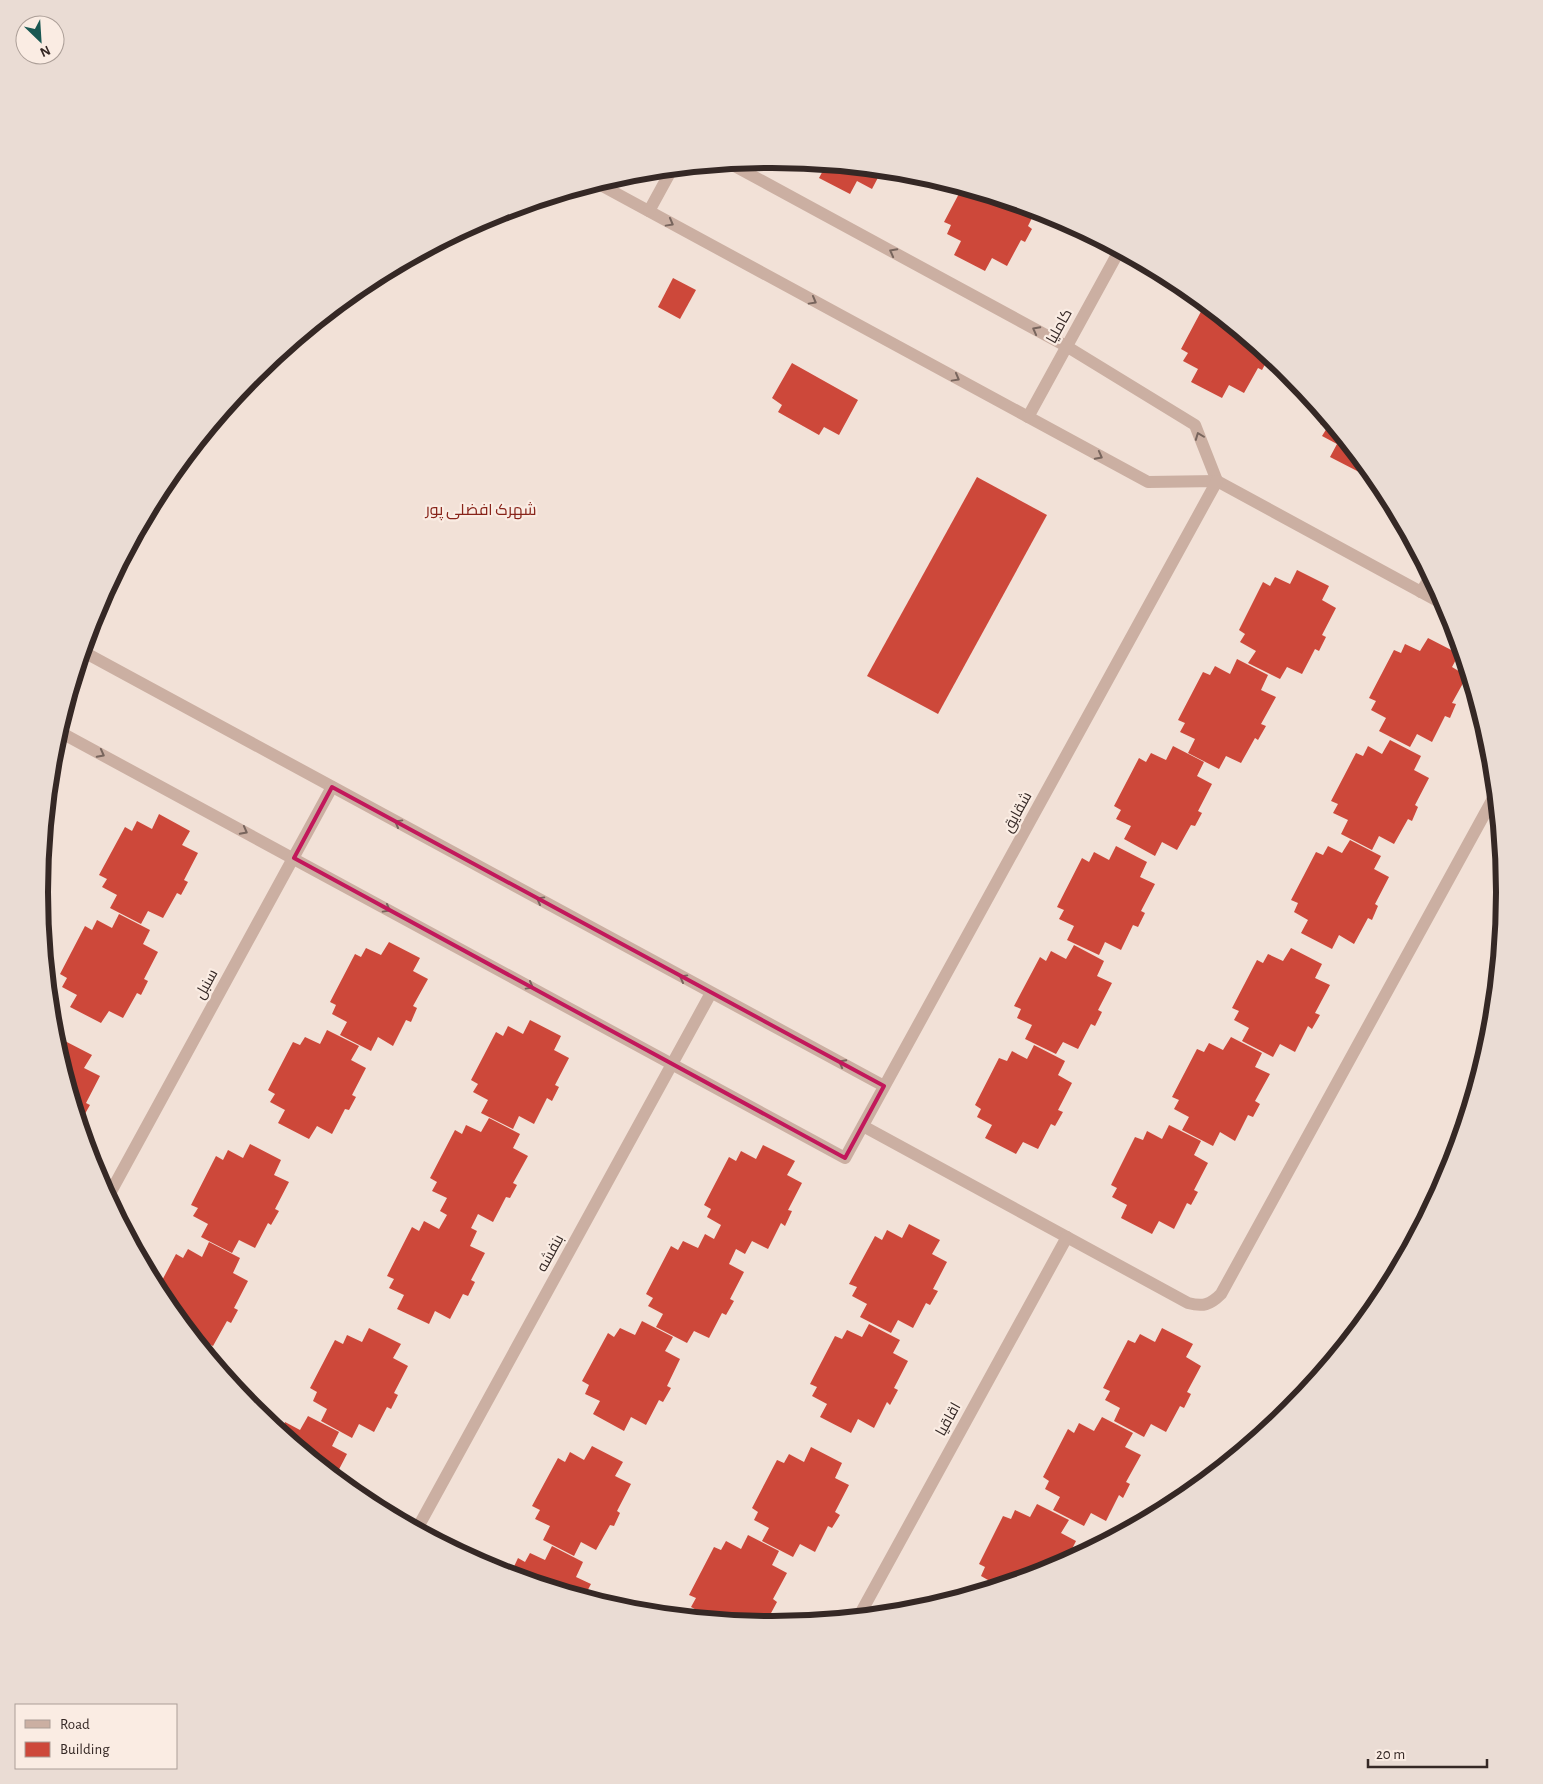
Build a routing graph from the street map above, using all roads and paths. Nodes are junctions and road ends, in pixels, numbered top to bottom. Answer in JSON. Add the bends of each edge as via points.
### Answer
{"nodes":[{"id":1,"x":741,"y":169,"type":"edge"},
{"id":2,"x":668,"y":175,"type":"edge"},
{"id":3,"x":606,"y":188,"type":"edge"},
{"id":4,"x":649,"y":211,"type":"junction"},
{"id":5,"x":1116,"y":256,"type":"edge"},
{"id":6,"x":1066,"y":346,"type":"junction"},
{"id":7,"x":1028,"y":417,"type":"junction"},
{"id":8,"x":1217,"y":481,"type":"junction"},
{"id":9,"x":1426,"y":583,"type":"edge"},
{"id":10,"x":1421,"y":592,"type":"junction"},
{"id":11,"x":1433,"y":598,"type":"edge"},
{"id":12,"x":88,"y":654,"type":"edge"},
{"id":13,"x":65,"y":735,"type":"edge"},
{"id":14,"x":332,"y":787,"type":"junction"},
{"id":15,"x":1490,"y":804,"type":"edge"},
{"id":16,"x":294,"y":858,"type":"junction"},
{"id":17,"x":711,"y":993,"type":"junction"},
{"id":18,"x":672,"y":1064,"type":"junction"},
{"id":19,"x":884,"y":1086,"type":"junction"},
{"id":20,"x":863,"y":1126,"type":"junction"},
{"id":21,"x":112,"y":1190,"type":"edge"},
{"id":22,"x":1067,"y":1237,"type":"junction"},
{"id":23,"x":419,"y":1524,"type":"edge"},
{"id":24,"x":862,"y":1610,"type":"edge"}],
"edges":[{"from":6,"to":1,"type":"street","one_way":true},
{"from":2,"to":4,"type":"street"},
{"from":3,"to":4,"type":"street"},
{"from":4,"to":7,"type":"street","one_way":true},
{"from":5,"to":6,"type":"street","name":"کاملیا"},
{"from":6,"to":7,"type":"street","name":"کاملیا"},
{"from":8,"to":6,"type":"street","one_way":true,"via":[[1195,426]]},
{"from":7,"to":8,"type":"street","one_way":true,"via":[[1148,482]]},
{"from":8,"to":10,"type":"street"},
{"from":8,"to":19,"type":"street","name":"شقایق"},
{"from":9,"to":10,"type":"street"},
{"from":10,"to":11,"type":"street"},
{"from":12,"to":14,"type":"street"},
{"from":13,"to":16,"type":"street","one_way":true},
{"from":14,"to":16,"type":"street","name":"سنبل"},
{"from":17,"to":14,"type":"street","one_way":true},
{"from":15,"to":22,"type":"street","via":[[1221,1294],[1212,1303],[1200,1306],[1188,1303]]},
{"from":16,"to":18,"type":"street","one_way":true},
{"from":16,"to":21,"type":"street","name":"سنبل"},
{"from":17,"to":18,"type":"street","name":"بنفشه"},
{"from":19,"to":17,"type":"street","one_way":true},
{"from":18,"to":20,"type":"street","name":"شقایق","via":[[845,1158]]},
{"from":18,"to":23,"type":"street","name":"بنفشه"},
{"from":19,"to":20,"type":"street","name":"شقایق"},
{"from":20,"to":22,"type":"street"},
{"from":22,"to":24,"type":"street","name":"اقاقیا"}]}
